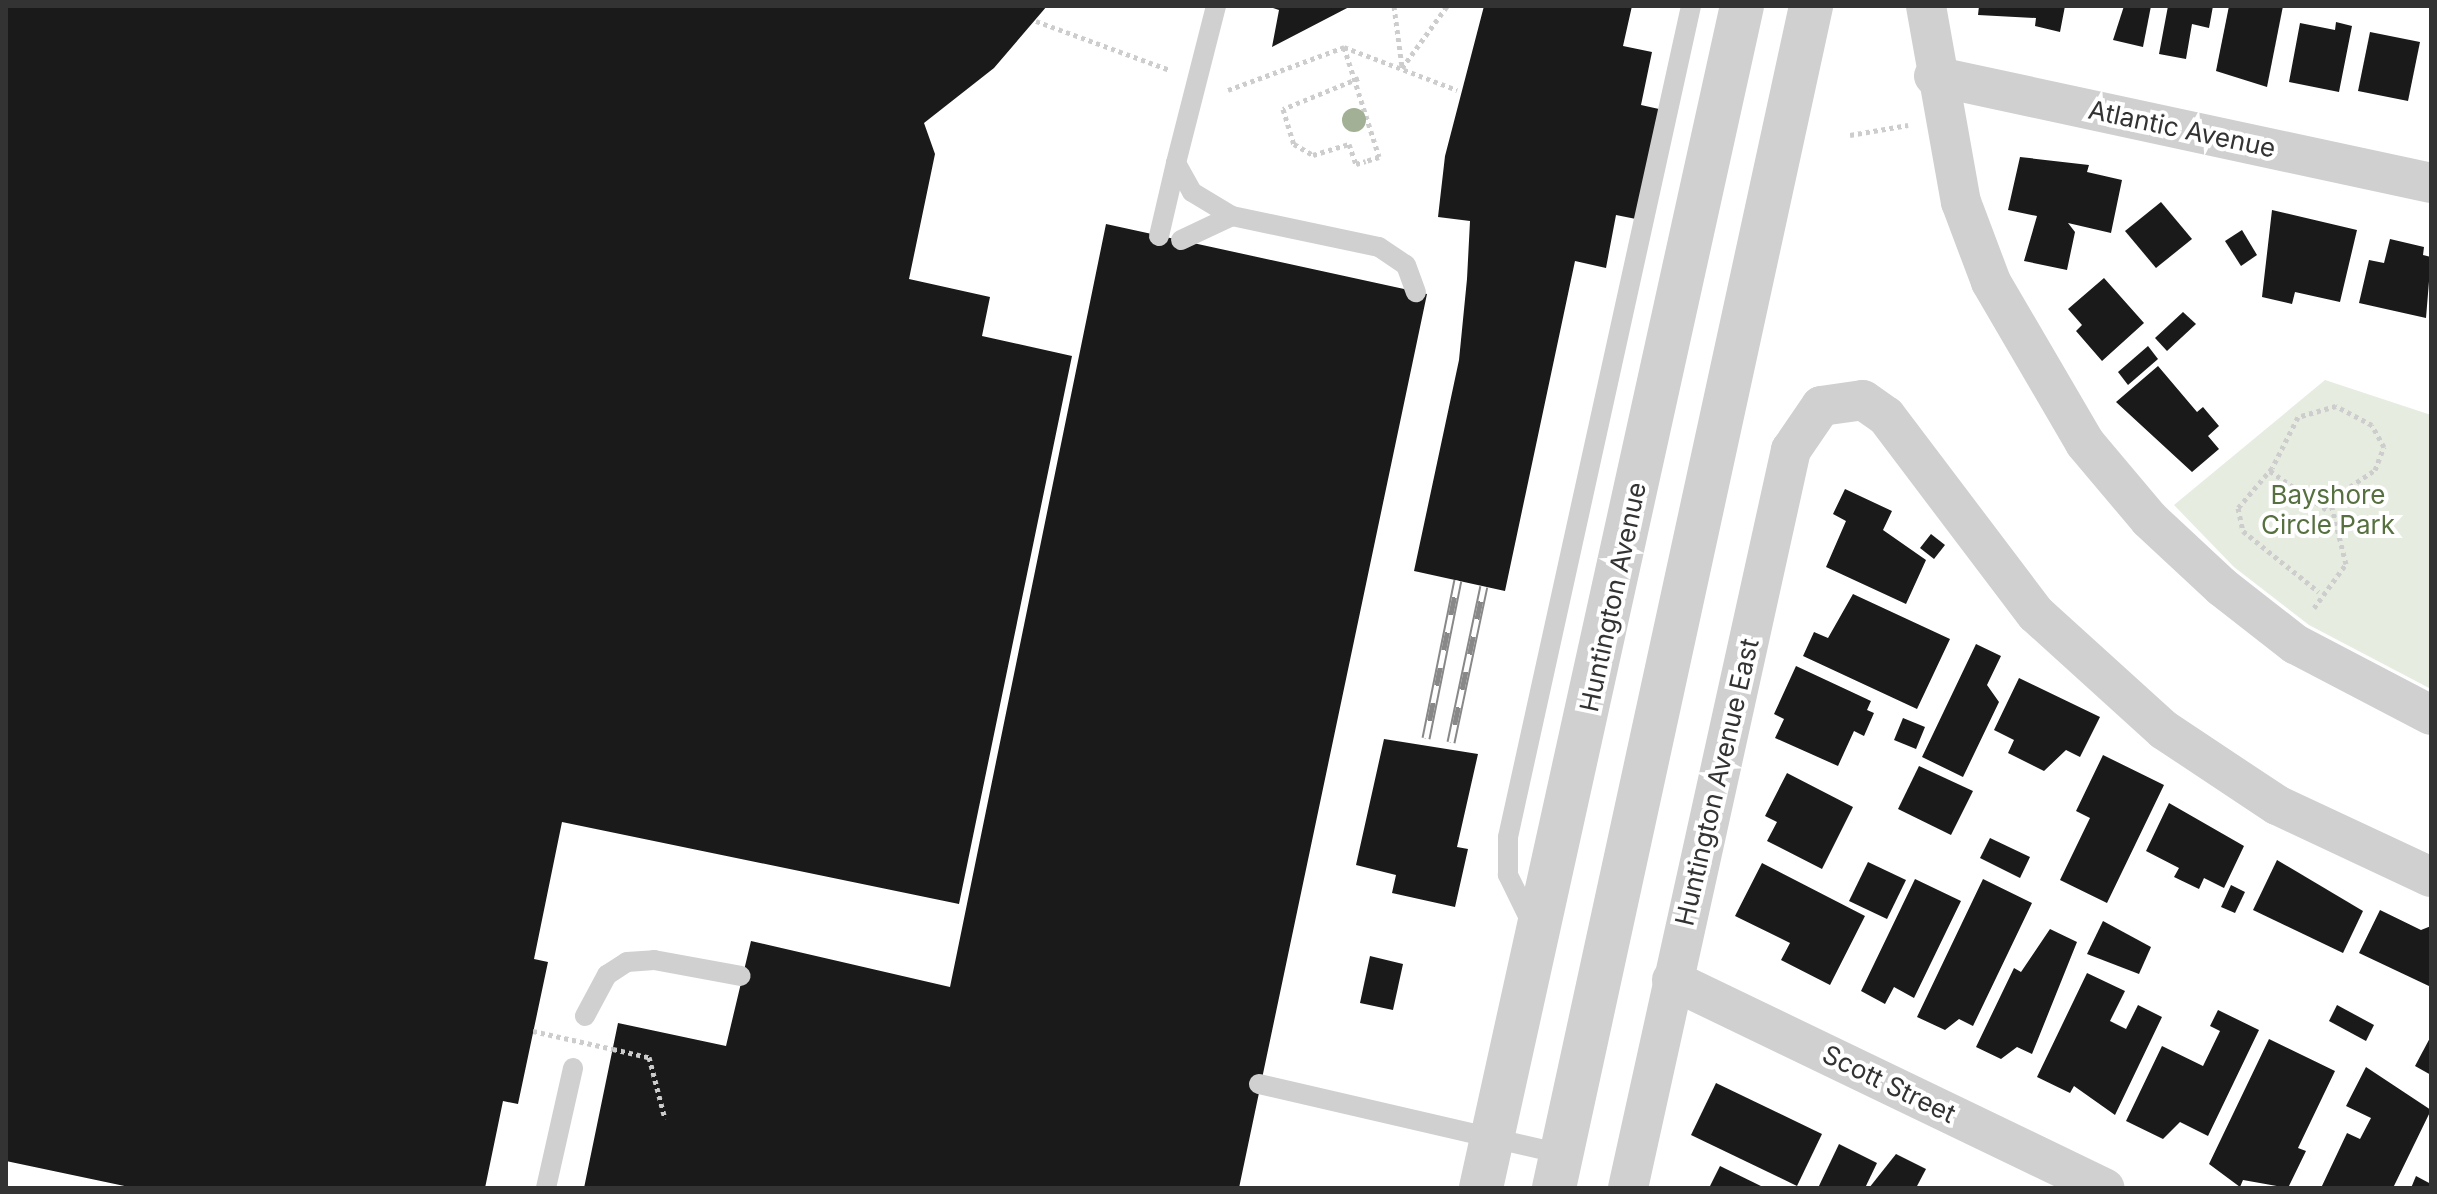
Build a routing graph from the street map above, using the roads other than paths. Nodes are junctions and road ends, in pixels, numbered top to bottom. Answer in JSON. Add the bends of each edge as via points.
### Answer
{"nodes":[{"id":1,"x":1216,"y":6,"type":"edge"},
{"id":2,"x":1691,"y":6,"type":"edge"},
{"id":3,"x":1742,"y":6,"type":"edge"},
{"id":4,"x":1811,"y":6,"type":"edge"},
{"id":5,"x":1926,"y":6,"type":"edge"},
{"id":6,"x":1934,"y":76,"type":"junction"},
{"id":7,"x":1176,"y":163,"type":"junction"},
{"id":8,"x":2431,"y":183,"type":"edge"},
{"id":9,"x":1232,"y":216,"type":"junction"},
{"id":10,"x":1159,"y":236,"type":"dead end"},
{"id":11,"x":1181,"y":240,"type":"dead end"},
{"id":12,"x":1416,"y":292,"type":"dead end"},
{"id":13,"x":2431,"y":715,"type":"edge"},
{"id":14,"x":2431,"y":877,"type":"edge"},
{"id":15,"x":1539,"y":938,"type":"junction"},
{"id":16,"x":741,"y":976,"type":"dead end"},
{"id":17,"x":1672,"y":980,"type":"junction"},
{"id":18,"x":585,"y":1016,"type":"dead end"},
{"id":19,"x":573,"y":1068,"type":"dead end"},
{"id":20,"x":1259,"y":1084,"type":"dead end"},
{"id":21,"x":1493,"y":1138,"type":"junction"},
{"id":22,"x":1558,"y":1171,"type":"edge"},
{"id":23,"x":546,"y":1188,"type":"edge"},
{"id":24,"x":1481,"y":1188,"type":"edge"},
{"id":25,"x":1628,"y":1188,"type":"edge"},
{"id":26,"x":2105,"y":1188,"type":"edge"}],
"edges":[{"from":1,"to":7,"type":"lane"},
{"from":2,"to":15,"type":"lane","via":[[1508,837],[1508,875]]},
{"from":3,"to":15,"type":"street","name":"Huntington Avenue"},
{"from":4,"to":22,"type":"street"},
{"from":5,"to":6,"type":"street"},
{"from":6,"to":8,"type":"street","name":"Atlantic Avenue"},
{"from":6,"to":13,"type":"street","via":[[1961,202],[1991,282],[2085,443],[2149,519],[2295,644]]},
{"from":7,"to":9,"type":"lane","via":[[1206,207]]},
{"from":7,"to":10,"type":"lane"},
{"from":9,"to":11,"type":"lane"},
{"from":9,"to":12,"type":"lane","via":[[1379,247],[1406,265]]},
{"from":14,"to":17,"type":"street","name":"Huntington Avenue East","via":[[2277,805],[2129,703],[2006,580],[1886,416],[1863,400],[1840,398],[1805,419],[1791,450]]},
{"from":15,"to":21,"type":"street","name":"Huntington Avenue"},
{"from":16,"to":18,"type":"lane","via":[[654,960],[627,962],[607,975]]},
{"from":17,"to":25,"type":"street","name":"Huntington Avenue East"},
{"from":17,"to":26,"type":"street","name":"Scott Street"},
{"from":19,"to":23,"type":"lane"},
{"from":20,"to":21,"type":"lane"},
{"from":21,"to":22,"type":"lane"},
{"from":21,"to":24,"type":"street","name":"Huntington Avenue"}]}
